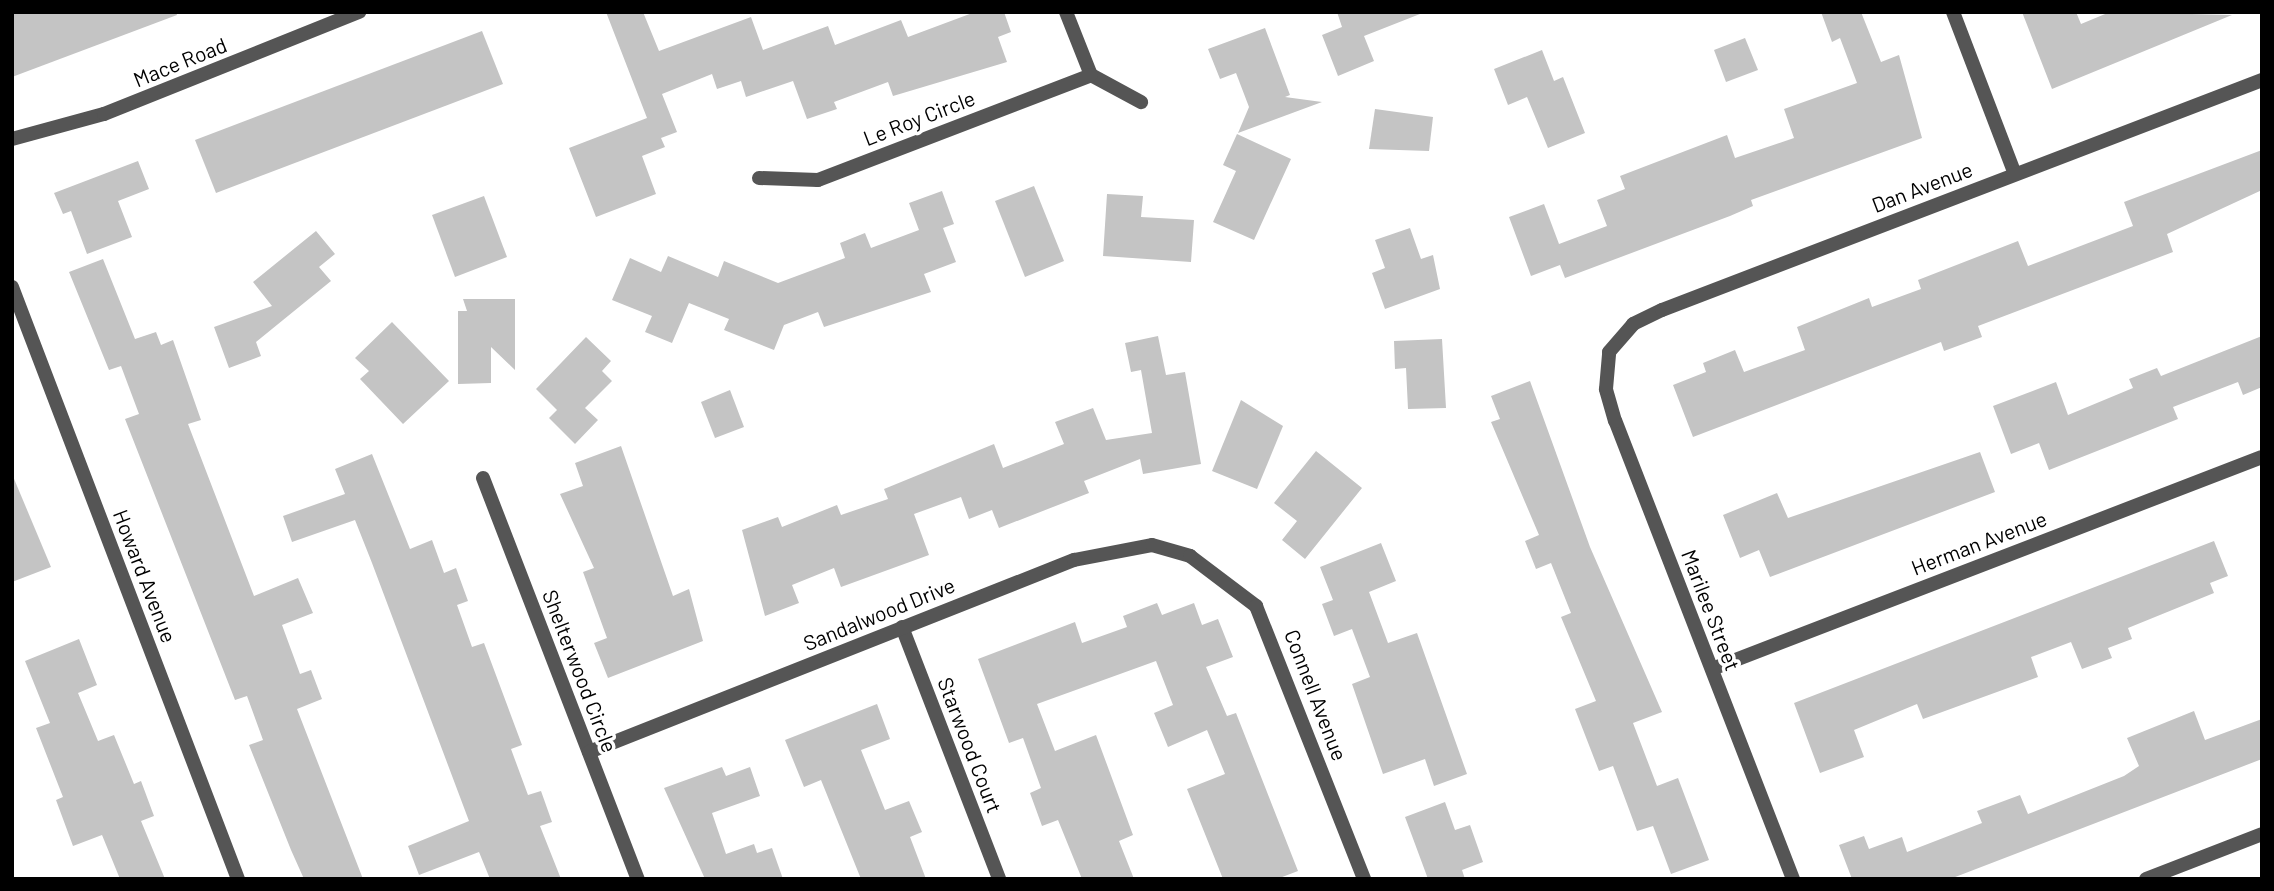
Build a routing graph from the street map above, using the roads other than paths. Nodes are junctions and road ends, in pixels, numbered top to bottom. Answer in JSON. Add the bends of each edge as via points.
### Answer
{"nodes":[{"id":1,"x":359,"y":12,"type":"edge"},
{"id":2,"x":1066,"y":12,"type":"edge"},
{"id":3,"x":1953,"y":12,"type":"edge"},
{"id":4,"x":1091,"y":75,"type":"junction"},
{"id":5,"x":2262,"y":80,"type":"edge"},
{"id":6,"x":1141,"y":102,"type":"dead end"},
{"id":7,"x":12,"y":139,"type":"edge"},
{"id":8,"x":2015,"y":174,"type":"junction"},
{"id":9,"x":759,"y":178,"type":"dead end"},
{"id":10,"x":12,"y":287,"type":"edge"},
{"id":11,"x":1609,"y":352,"type":"joint"},
{"id":12,"x":2262,"y":457,"type":"edge"},
{"id":13,"x":483,"y":478,"type":"dead end"},
{"id":14,"x":1190,"y":556,"type":"joint"},
{"id":15,"x":902,"y":627,"type":"junction"},
{"id":16,"x":1712,"y":669,"type":"junction"},
{"id":17,"x":589,"y":752,"type":"junction"},
{"id":18,"x":2262,"y":834,"type":"edge"},
{"id":19,"x":239,"y":879,"type":"edge"},
{"id":20,"x":638,"y":879,"type":"edge"},
{"id":21,"x":999,"y":879,"type":"edge"},
{"id":22,"x":1364,"y":879,"type":"edge"},
{"id":23,"x":1793,"y":879,"type":"edge"},
{"id":24,"x":2147,"y":879,"type":"edge"}],
"edges":[{"from":1,"to":7,"type":"street","name":"Mace Road","via":[[104,114]]},
{"from":2,"to":4,"type":"street"},
{"from":3,"to":8,"type":"street"},
{"from":4,"to":6,"type":"street"},
{"from":4,"to":9,"type":"street","name":"Le Roy Circle","via":[[818,180]]},
{"from":5,"to":8,"type":"street","name":"Dan Avenue"},
{"from":8,"to":11,"type":"street","name":"Dan Avenue","via":[[1662,310],[1633,324]]},
{"from":10,"to":19,"type":"street","name":"Howard Avenue"},
{"from":11,"to":16,"type":"street","name":"Marilee Street","via":[[1606,389],[1615,421]]},
{"from":12,"to":16,"type":"street","name":"Herman Avenue"},
{"from":13,"to":17,"type":"street","name":"Shelterwood Circle"},
{"from":14,"to":15,"type":"street","name":"Sandalwood Drive","via":[[1152,545],[1113,548]]},
{"from":14,"to":22,"type":"street","name":"Connell Avenue","via":[[1256,606]]},
{"from":15,"to":17,"type":"street","name":"Sandalwood Drive"},
{"from":15,"to":21,"type":"street","name":"Starwood Court"},
{"from":16,"to":23,"type":"street","name":"Marilee Street"},
{"from":17,"to":20,"type":"street","name":"Shelterwood Circle"},
{"from":18,"to":24,"type":"street"}]}
